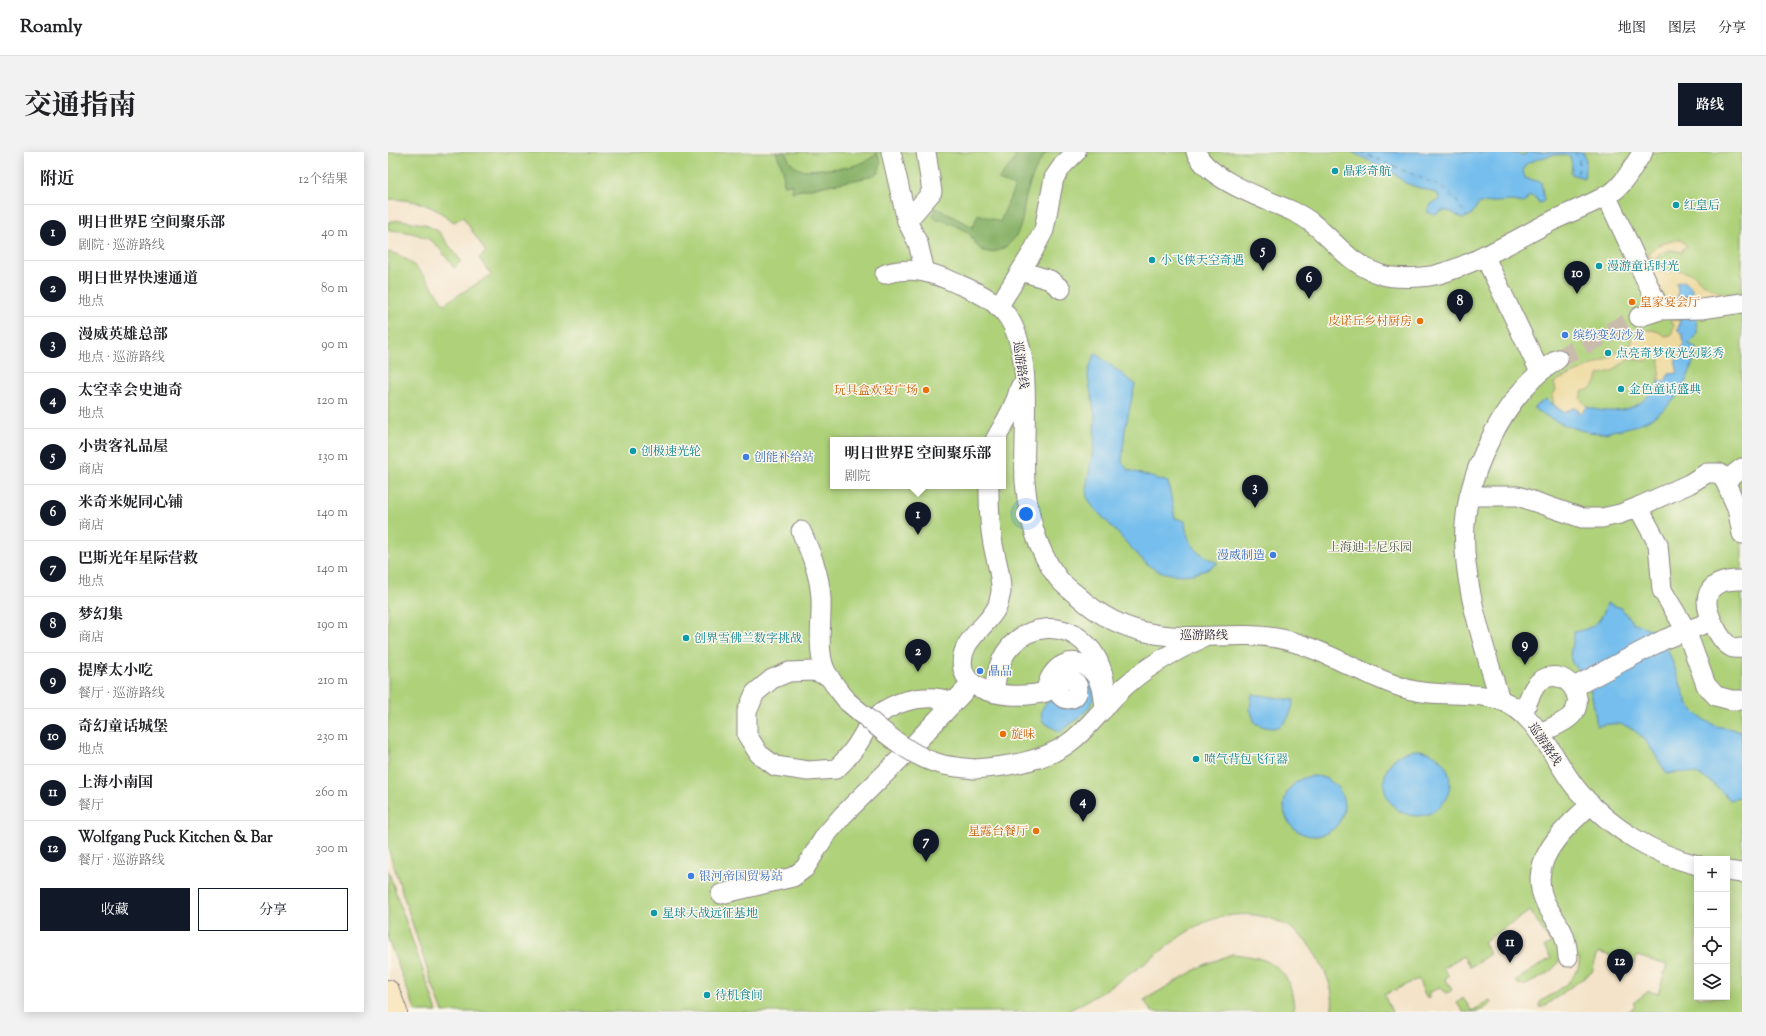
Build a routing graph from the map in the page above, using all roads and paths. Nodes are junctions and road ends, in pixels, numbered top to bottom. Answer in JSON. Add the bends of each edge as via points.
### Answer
{"nodes":[{"id":1,"x":891,"y":152,"type":"edge"},
{"id":2,"x":926,"y":152,"type":"edge"},
{"id":3,"x":1076,"y":152,"type":"edge"},
{"id":4,"x":1196,"y":152,"type":"edge"},
{"id":5,"x":1643,"y":152,"type":"edge"},
{"id":6,"x":1606,"y":195,"type":"junction"},
{"id":7,"x":907,"y":221,"type":"junction"},
{"id":8,"x":1484,"y":255,"type":"junction"},
{"id":9,"x":1021,"y":271,"type":"junction"},
{"id":10,"x":925,"y":272,"type":"junction"},
{"id":11,"x":884,"y":274,"type":"dead end"},
{"id":12,"x":1061,"y":289,"type":"dead end"},
{"id":13,"x":1742,"y":303,"type":"edge"},
{"id":14,"x":998,"y":307,"type":"junction"},
{"id":15,"x":1669,"y":310,"type":"junction"},
{"id":16,"x":1639,"y":317,"type":"tunnel mouth"},
{"id":17,"x":1558,"y":359,"type":"tunnel mouth"},
{"id":18,"x":1540,"y":372,"type":"junction"},
{"id":19,"x":1023,"y":374,"type":"junction"},
{"id":20,"x":997,"y":437,"type":"edge"},
{"id":21,"x":1742,"y":468,"type":"edge"},
{"id":22,"x":1725,"y":481,"type":"junction"},
{"id":23,"x":989,"y":489,"type":"edge"},
{"id":24,"x":1470,"y":496,"type":"junction"},
{"id":25,"x":1638,"y":507,"type":"junction"},
{"id":26,"x":801,"y":532,"type":"dead end"},
{"id":27,"x":1742,"y":534,"type":"edge"},
{"id":28,"x":1742,"y":580,"type":"edge"},
{"id":29,"x":1095,"y":611,"type":"junction"},
{"id":30,"x":1712,"y":621,"type":"junction"},
{"id":31,"x":1686,"y":630,"type":"junction"},
{"id":32,"x":1210,"y":635,"type":"junction"},
{"id":33,"x":1079,"y":637,"type":"junction"},
{"id":34,"x":1742,"y":648,"type":"edge"},
{"id":35,"x":830,"y":676,"type":"junction"},
{"id":36,"x":972,"y":683,"type":"junction"},
{"id":37,"x":1578,"y":684,"type":"junction"},
{"id":38,"x":995,"y":692,"type":"junction"},
{"id":39,"x":1500,"y":700,"type":"junction"},
{"id":40,"x":1742,"y":700,"type":"edge"},
{"id":41,"x":953,"y":702,"type":"junction"},
{"id":42,"x":1104,"y":709,"type":"junction"},
{"id":43,"x":1523,"y":714,"type":"junction"},
{"id":44,"x":1540,"y":733,"type":"junction"},
{"id":45,"x":1591,"y":804,"type":"junction"},
{"id":46,"x":1694,"y":864,"type":"edge"},
{"id":47,"x":1730,"y":871,"type":"edge"},
{"id":48,"x":1742,"y":873,"type":"edge"},
{"id":49,"x":721,"y":894,"type":"dead end"},
{"id":50,"x":1568,"y":957,"type":"dead end"},
{"id":51,"x":388,"y":991,"type":"edge"},
{"id":52,"x":396,"y":1012,"type":"edge"}],
"edges":[{"from":1,"to":7,"type":"street"},
{"from":2,"to":7,"type":"street","via":[[932,192]]},
{"from":3,"to":9,"type":"street","via":[[1054,178],[1044,230]]},
{"from":4,"to":8,"type":"street","via":[[1210,169],[1227,181],[1294,212],[1317,226],[1345,256],[1362,268],[1384,276],[1438,274]]},
{"from":5,"to":6,"type":"street","via":[[1615,190]]},
{"from":6,"to":8,"type":"street"},
{"from":6,"to":15,"type":"street"},
{"from":7,"to":10,"type":"street","via":[[918,243]]},
{"from":8,"to":18,"type":"street"},
{"from":9,"to":12,"type":"street","via":[[1050,280]]},
{"from":9,"to":14,"type":"street"},
{"from":10,"to":11,"type":"street","name":"巡游路线","via":[[908,269]]},
{"from":10,"to":14,"type":"street","name":"巡游路线","via":[[943,277],[987,297]]},
{"from":13,"to":15,"type":"street","via":[[1702,309]]},
{"from":14,"to":19,"type":"street","name":"巡游路线","via":[[1005,313],[1016,334]]},
{"from":15,"to":16,"type":"street"},
{"from":17,"to":18,"type":"street"},
{"from":18,"to":24,"type":"street","via":[[1512,403],[1493,434]]},
{"from":19,"to":20,"type":"street","via":[[1016,401]]},
{"from":19,"to":29,"type":"street","name":"巡游路线","via":[[1025,481],[1030,520],[1042,551],[1059,580]]},
{"from":21,"to":22,"type":"street"},
{"from":22,"to":25,"type":"street","via":[[1719,473],[1707,473]]},
{"from":22,"to":27,"type":"street","via":[[1737,508]]},
{"from":23,"to":36,"type":"street","via":[[992,538],[1001,593],[996,608],[971,639],[963,654],[962,666],[965,677]]},
{"from":24,"to":25,"type":"street","via":[[1518,496],[1582,518],[1620,514]]},
{"from":24,"to":39,"type":"street","via":[[1465,539],[1470,586],[1477,622]]},
{"from":25,"to":31,"type":"street","via":[[1658,544],[1662,590]]},
{"from":26,"to":35,"type":"street","via":[[818,577],[824,666]]},
{"from":28,"to":30,"type":"street","via":[[1728,579],[1716,584],[1706,598]]},
{"from":29,"to":32,"type":"street","name":"巡游路线","via":[[1124,625],[1150,633]]},
{"from":29,"to":33,"type":"street"},
{"from":30,"to":31,"type":"street"},
{"from":30,"to":34,"type":"street","via":[[1722,641],[1733,648]]},
{"from":31,"to":37,"type":"street"},
{"from":31,"to":40,"type":"street","via":[[1706,685],[1711,692],[1731,700]]},
{"from":32,"to":39,"type":"street","name":"巡游路线","via":[[1229,634],[1280,639],[1315,648],[1402,688],[1424,694]]},
{"from":32,"to":42,"type":"street","via":[[1175,650],[1152,666],[1123,688]]},
{"from":33,"to":38,"type":"street","via":[[1066,631],[1047,628],[1031,632],[1017,640],[1001,661],[995,679]]},
{"from":33,"to":42,"type":"street","via":[[1096,654],[1103,670]]},
{"from":35,"to":41,"type":"street","via":[[813,671],[789,672],[772,679],[755,693],[748,712],[747,735],[759,754],[775,766],[808,771],[836,769],[853,752],[868,725],[880,712],[899,703],[927,697]]},
{"from":35,"to":42,"type":"street","bridge":true,"via":[[848,702],[893,739],[916,754],[943,765],[975,769],[1004,767],[1046,755],[1070,743]]},
{"from":36,"to":38,"type":"street","via":[[988,692]]},
{"from":36,"to":41,"type":"street"},
{"from":37,"to":43,"type":"street","via":[[1555,676],[1541,681],[1535,686]]},
{"from":37,"to":44,"type":"street","via":[[1578,702],[1571,716]]},
{"from":38,"to":42,"type":"street","via":[[1024,695],[1052,690],[1047,683],[1055,668],[1072,663],[1084,666],[1094,674],[1101,686]]},
{"from":39,"to":43,"type":"street","name":"巡游路线","via":[[1511,704]]},
{"from":41,"to":49,"type":"street","via":[[843,815],[825,836],[805,868],[793,878]]},
{"from":43,"to":44,"type":"street","name":"巡游路线"},
{"from":44,"to":45,"type":"street","name":"巡游路线","via":[[1557,763]]},
{"from":45,"to":46,"type":"street","name":"巡游路线","via":[[1608,820],[1638,841]]},
{"from":45,"to":50,"type":"street","via":[[1551,844],[1541,876],[1541,892],[1564,932]]},
{"from":47,"to":48,"type":"street"},
{"from":51,"to":52,"type":"street"}]}
